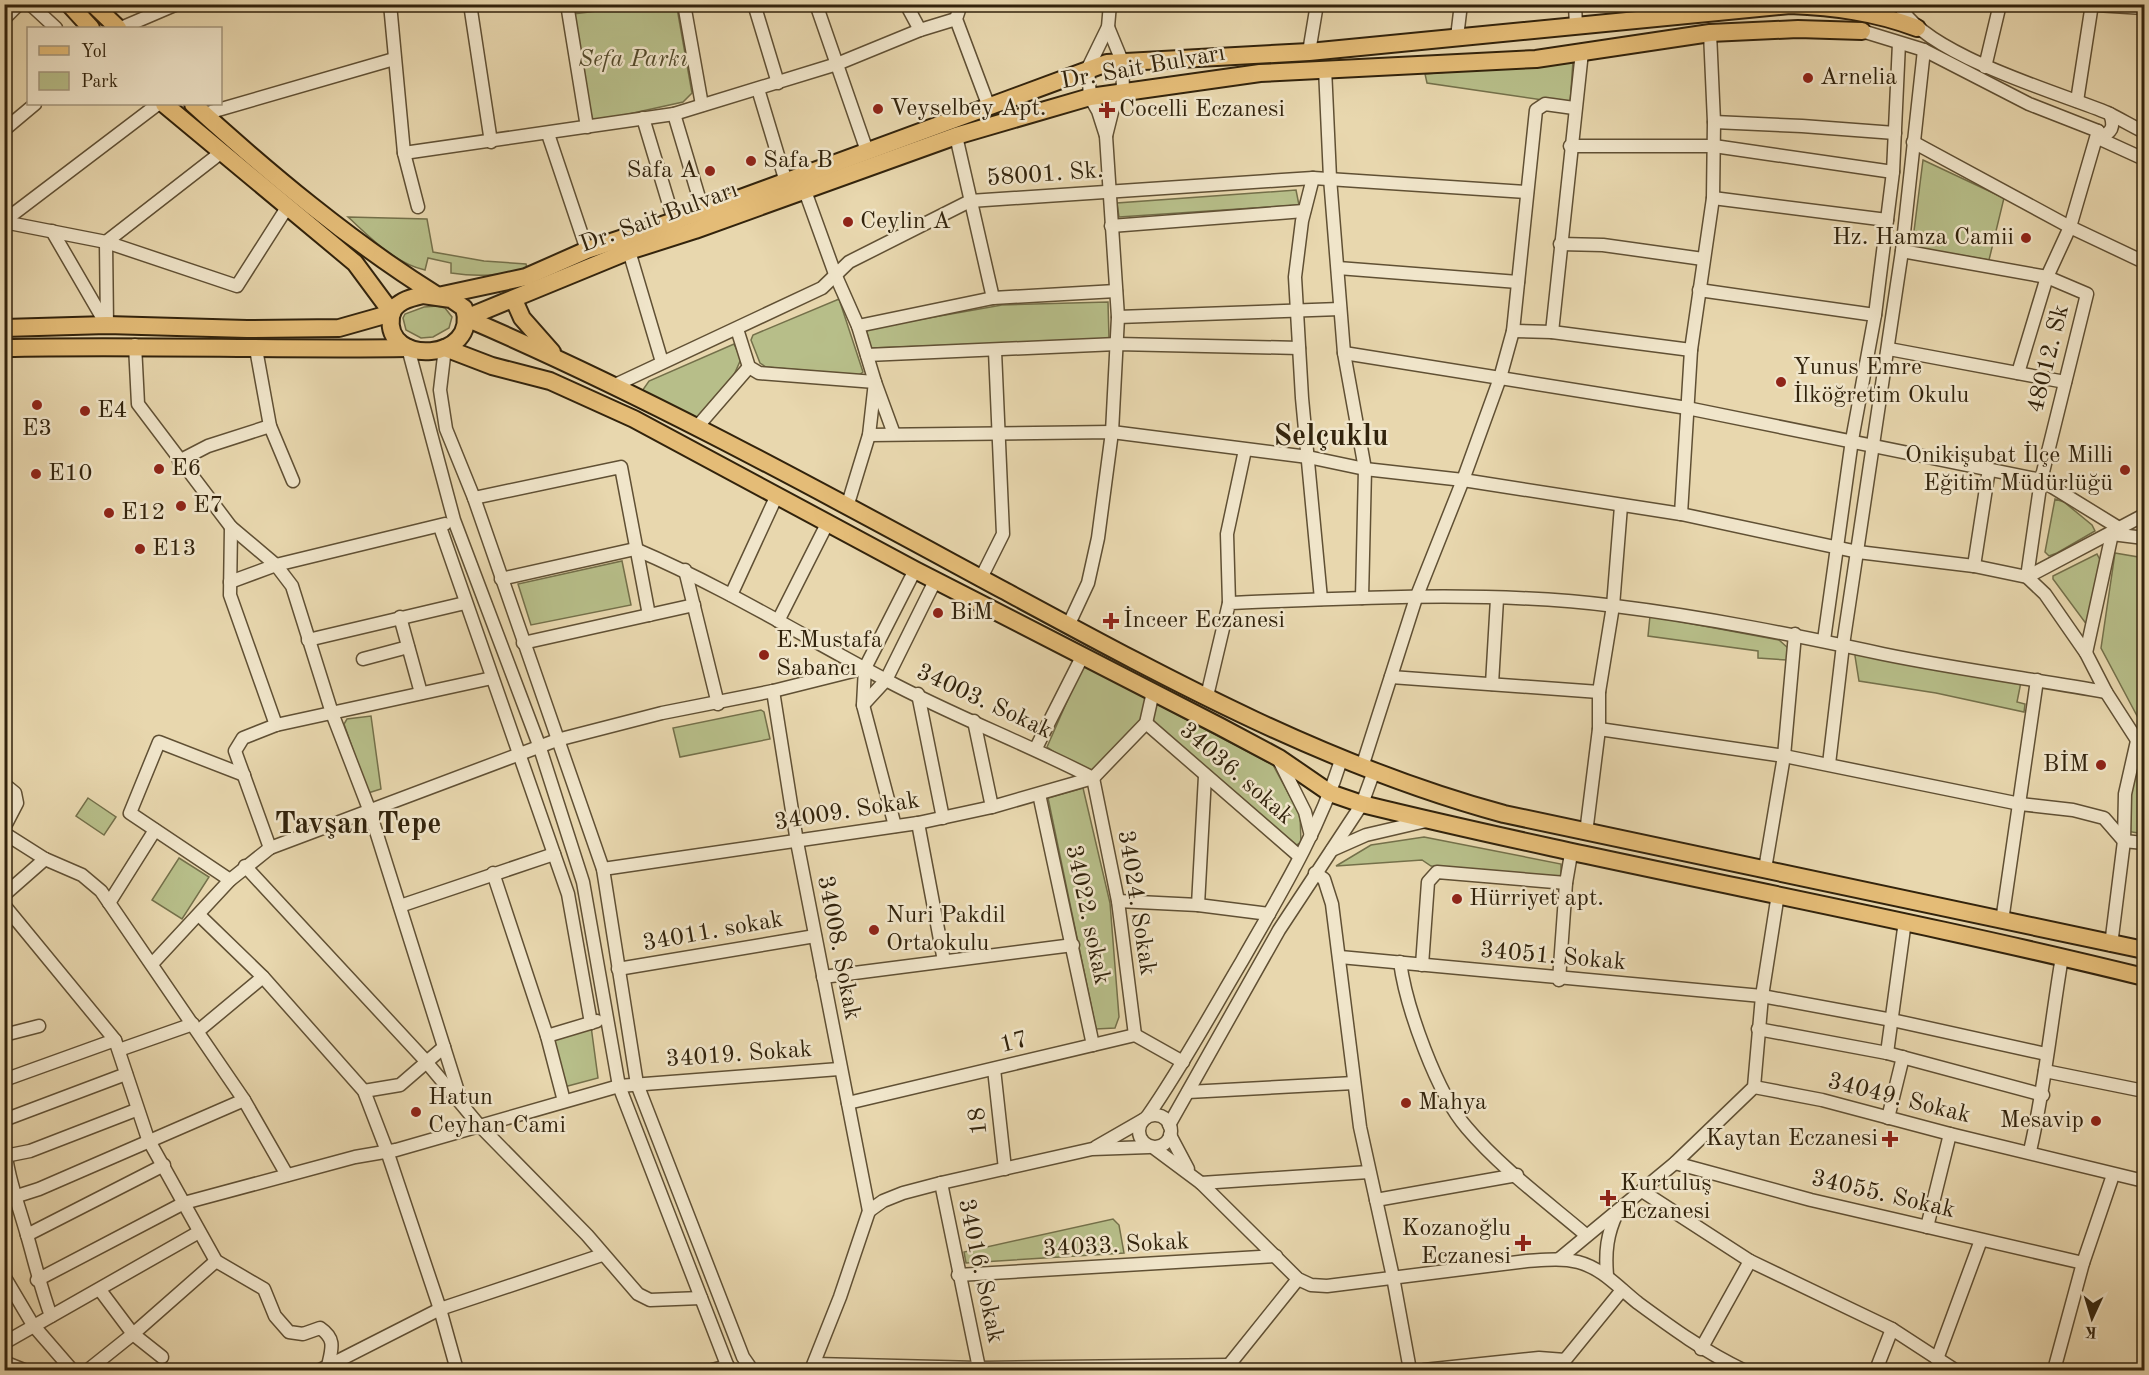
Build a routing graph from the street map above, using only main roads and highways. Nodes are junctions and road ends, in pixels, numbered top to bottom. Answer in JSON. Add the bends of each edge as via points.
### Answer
{"nodes":[{"id":1,"x":69,"y":4,"type":"edge"},
{"id":2,"x":93,"y":4,"type":"edge"},
{"id":3,"x":1790,"y":5,"type":"edge"},
{"id":4,"x":90,"y":27,"type":"edge"},
{"id":5,"x":118,"y":27,"type":"edge"},
{"id":6,"x":1917,"y":28,"type":"road end"},
{"id":7,"x":1543,"y":30,"type":"junction"},
{"id":8,"x":1862,"y":31,"type":"road end"},
{"id":9,"x":1539,"y":59,"type":"junction"},
{"id":10,"x":165,"y":105,"type":"edge"},
{"id":11,"x":199,"y":109,"type":"edge"},
{"id":12,"x":438,"y":296,"type":"junction"},
{"id":13,"x":514,"y":300,"type":"junction"},
{"id":14,"x":392,"y":312,"type":"junction"},
{"id":15,"x":466,"y":318,"type":"junction"},
{"id":16,"x":4,"y":328,"type":"edge"},
{"id":17,"x":4,"y":348,"type":"edge"},
{"id":18,"x":408,"y":348,"type":"junction"},
{"id":19,"x":445,"y":348,"type":"junction"},
{"id":20,"x":557,"y":357,"type":"junction"},
{"id":21,"x":2145,"y":950,"type":"edge"},
{"id":22,"x":2145,"y":977,"type":"edge"}],
"edges":[{"from":1,"to":4,"type":"main road"},
{"from":2,"to":5,"type":"main road"},
{"from":3,"to":6,"type":"main road","name":"Dr. Sait Bulvarı","via":[[1831,7],[1887,17]]},
{"from":3,"to":7,"type":"main road","name":"Dr. Sait Bulvarı"},
{"from":7,"to":9,"type":"main road","via":[[1532,42],[1532,52]]},
{"from":7,"to":12,"type":"main road","name":"Dr. Sait Bulvarı","via":[[1309,52],[1122,61],[1088,68],[786,182],[587,250],[526,277]]},
{"from":8,"to":9,"type":"main road","name":"Dr. Sait Bulvarı","via":[[1710,33]]},
{"from":9,"to":13,"type":"main road","name":"Dr. Sait Bulvarı","via":[[1260,73],[1090,97],[956,136],[629,252]]},
{"from":10,"to":14,"type":"main road","via":[[355,263]]},
{"from":11,"to":12,"type":"main road","via":[[325,215],[395,269]]},
{"from":12,"to":14,"type":"main road","via":[[412,297]]},
{"from":12,"to":15,"type":"main road","via":[[457,302],[464,308]]},
{"from":13,"to":15,"type":"main road","name":"Dr. Sait Bulvarı"},
{"from":13,"to":20,"type":"main road","via":[[522,318]]},
{"from":14,"to":16,"type":"main road","via":[[339,328]]},
{"from":14,"to":18,"type":"main road","via":[[393,336]]},
{"from":15,"to":19,"type":"main road","via":[[463,333]]},
{"from":15,"to":20,"type":"main road"},
{"from":17,"to":18,"type":"main road"},
{"from":18,"to":19,"type":"main road"},
{"from":19,"to":22,"type":"main road","via":[[492,366],[550,381],[634,419],[935,581],[1279,758],[1330,793],[1571,854],[1905,921]]},
{"from":20,"to":21,"type":"main road","via":[[1068,626],[1267,728],[1341,760],[1468,804],[1586,833]]}]}
